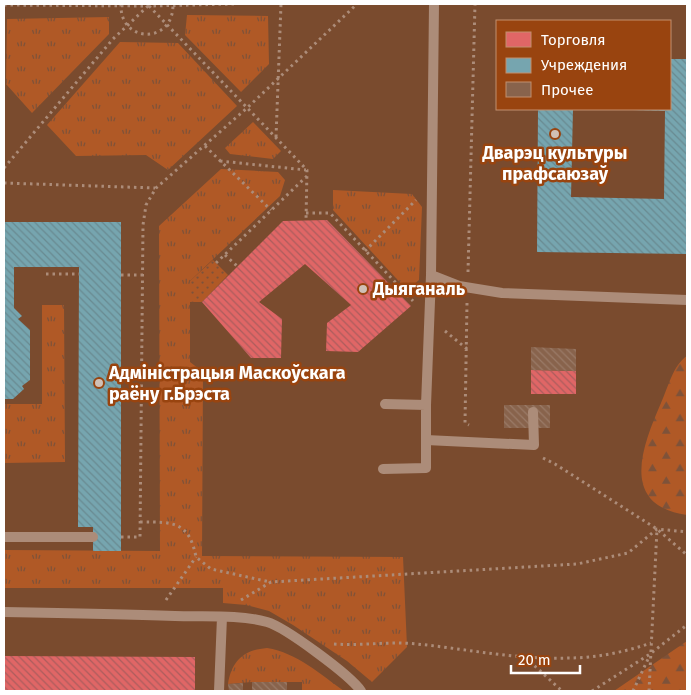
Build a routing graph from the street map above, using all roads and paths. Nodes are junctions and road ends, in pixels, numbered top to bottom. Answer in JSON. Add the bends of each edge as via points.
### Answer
{"nodes":[{"id":1,"x":149,"y":4,"type":"edge"},
{"id":2,"x":172,"y":4,"type":"edge"},
{"id":3,"x":234,"y":4,"type":"edge"},
{"id":4,"x":280,"y":4,"type":"edge"},
{"id":5,"x":357,"y":4,"type":"edge"},
{"id":6,"x":434,"y":4,"type":"edge"},
{"id":7,"x":475,"y":4,"type":"edge"},
{"id":8,"x":4,"y":5,"type":"edge"},
{"id":9,"x":121,"y":5,"type":"edge"},
{"id":10,"x":168,"y":24,"type":"junction"},
{"id":11,"x":127,"y":26,"type":"junction"},
{"id":12,"x":277,"y":78,"type":"junction"},
{"id":13,"x":248,"y":108,"type":"junction"},
{"id":14,"x":276,"y":137,"type":"junction"},
{"id":15,"x":205,"y":146,"type":"junction"},
{"id":16,"x":220,"y":161,"type":"junction"},
{"id":17,"x":4,"y":168,"type":"edge"},
{"id":18,"x":307,"y":170,"type":"junction"},
{"id":19,"x":307,"y":176,"type":"junction"},
{"id":20,"x":4,"y":182,"type":"edge"},
{"id":21,"x":156,"y":188,"type":"junction"},
{"id":22,"x":418,"y":198,"type":"dead end"},
{"id":23,"x":271,"y":210,"type":"junction"},
{"id":24,"x":306,"y":213,"type":"junction"},
{"id":25,"x":306,"y":220,"type":"dead end"},
{"id":26,"x":365,"y":251,"type":"junction"},
{"id":27,"x":225,"y":255,"type":"junction"},
{"id":28,"x":468,"y":261,"type":"dead end"},
{"id":29,"x":216,"y":263,"type":"dead end"},
{"id":30,"x":237,"y":266,"type":"dead end"},
{"id":31,"x":46,"y":274,"type":"dead end"},
{"id":32,"x":78,"y":274,"type":"dead end"},
{"id":33,"x":121,"y":275,"type":"dead end"},
{"id":34,"x":143,"y":275,"type":"junction"},
{"id":35,"x":431,"y":275,"type":"junction"},
{"id":36,"x":408,"y":296,"type":"dead end"},
{"id":37,"x":687,"y":300,"type":"edge"},
{"id":38,"x":467,"y":350,"type":"dead end"},
{"id":39,"x":385,"y":404,"type":"dead end"},
{"id":40,"x":426,"y":405,"type":"junction"},
{"id":41,"x":533,"y":412,"type":"dead end"},
{"id":42,"x":466,"y":423,"type":"dead end"},
{"id":43,"x":426,"y":440,"type":"junction"},
{"id":44,"x":555,"y":464,"type":"dead end"},
{"id":45,"x":383,"y":469,"type":"dead end"},
{"id":46,"x":140,"y":522,"type":"junction"},
{"id":47,"x":657,"y":529,"type":"junction"},
{"id":48,"x":687,"y":532,"type":"edge"},
{"id":49,"x":4,"y":537,"type":"edge"},
{"id":50,"x":93,"y":537,"type":"dead end"},
{"id":51,"x":121,"y":537,"type":"dead end"},
{"id":52,"x":687,"y":555,"type":"edge"},
{"id":53,"x":196,"y":557,"type":"junction"},
{"id":54,"x":271,"y":582,"type":"junction"},
{"id":55,"x":237,"y":602,"type":"dead end"},
{"id":56,"x":4,"y":612,"type":"edge"},
{"id":57,"x":155,"y":615,"type":"junction"},
{"id":58,"x":222,"y":617,"type":"junction"},
{"id":59,"x":687,"y":625,"type":"edge"},
{"id":60,"x":651,"y":643,"type":"junction"},
{"id":61,"x":303,"y":644,"type":"junction"},
{"id":62,"x":650,"y":654,"type":"junction"},
{"id":63,"x":525,"y":656,"type":"junction"},
{"id":64,"x":219,"y":691,"type":"edge"},
{"id":65,"x":361,"y":691,"type":"edge"},
{"id":66,"x":562,"y":691,"type":"edge"},
{"id":67,"x":592,"y":691,"type":"edge"},
{"id":68,"x":633,"y":691,"type":"edge"},
{"id":69,"x":649,"y":691,"type":"edge"}],
"edges":[{"from":1,"to":2,"type":"path"},
{"from":1,"to":9,"type":"path"},
{"from":1,"to":10,"type":"path"},
{"from":1,"to":11,"type":"path"},
{"from":2,"to":3,"type":"path"},
{"from":2,"to":10,"type":"path"},
{"from":4,"to":12,"type":"path"},
{"from":5,"to":12,"type":"path"},
{"from":6,"to":35,"type":"lane"},
{"from":7,"to":28,"type":"path"},
{"from":8,"to":9,"type":"path"},
{"from":9,"to":11,"type":"path"},
{"from":10,"to":11,"type":"path","via":[[162,30],[148,34],[140,34]]},
{"from":10,"to":13,"type":"path"},
{"from":11,"to":17,"type":"path"},
{"from":12,"to":13,"type":"path"},
{"from":12,"to":14,"type":"path"},
{"from":13,"to":14,"type":"path"},
{"from":13,"to":15,"type":"path"},
{"from":14,"to":18,"type":"path"},
{"from":15,"to":16,"type":"path"},
{"from":15,"to":21,"type":"path"},
{"from":16,"to":18,"type":"path"},
{"from":16,"to":23,"type":"path"},
{"from":18,"to":19,"type":"path"},
{"from":19,"to":23,"type":"path"},
{"from":19,"to":24,"type":"path"},
{"from":20,"to":21,"type":"path"},
{"from":21,"to":34,"type":"path","via":[[146,204],[144,215]]},
{"from":22,"to":26,"type":"path"},
{"from":23,"to":27,"type":"path"},
{"from":24,"to":25,"type":"path"},
{"from":24,"to":26,"type":"path","via":[[330,213]]},
{"from":26,"to":36,"type":"path"},
{"from":27,"to":29,"type":"path"},
{"from":27,"to":30,"type":"path"},
{"from":31,"to":32,"type":"path"},
{"from":33,"to":34,"type":"path"},
{"from":34,"to":46,"type":"path"},
{"from":35,"to":37,"type":"lane","via":[[459,286],[502,292]]},
{"from":35,"to":40,"type":"lane"},
{"from":38,"to":42,"type":"path"},
{"from":39,"to":40,"type":"lane"},
{"from":40,"to":43,"type":"lane"},
{"from":41,"to":43,"type":"lane","via":[[534,445]]},
{"from":43,"to":45,"type":"lane","via":[[426,468]]},
{"from":44,"to":47,"type":"path"},
{"from":46,"to":51,"type":"path","via":[[140,537]]},
{"from":46,"to":53,"type":"path","via":[[165,522],[185,529],[194,542]]},
{"from":47,"to":48,"type":"path"},
{"from":47,"to":52,"type":"path"},
{"from":47,"to":54,"type":"path","via":[[628,553],[577,564]]},
{"from":47,"to":60,"type":"path"},
{"from":49,"to":50,"type":"lane"},
{"from":53,"to":54,"type":"path","via":[[211,569]]},
{"from":53,"to":57,"type":"path"},
{"from":54,"to":55,"type":"path"},
{"from":56,"to":57,"type":"lane"},
{"from":57,"to":58,"type":"lane"},
{"from":58,"to":61,"type":"lane","via":[[268,622]]},
{"from":58,"to":64,"type":"lane"},
{"from":59,"to":62,"type":"path"},
{"from":60,"to":62,"type":"path"},
{"from":60,"to":63,"type":"path","via":[[584,657]]},
{"from":61,"to":63,"type":"path","via":[[408,643]]},
{"from":61,"to":65,"type":"lane","via":[[338,668]]},
{"from":62,"to":67,"type":"path"},
{"from":62,"to":68,"type":"path"},
{"from":62,"to":69,"type":"path"},
{"from":63,"to":66,"type":"path"}]}
